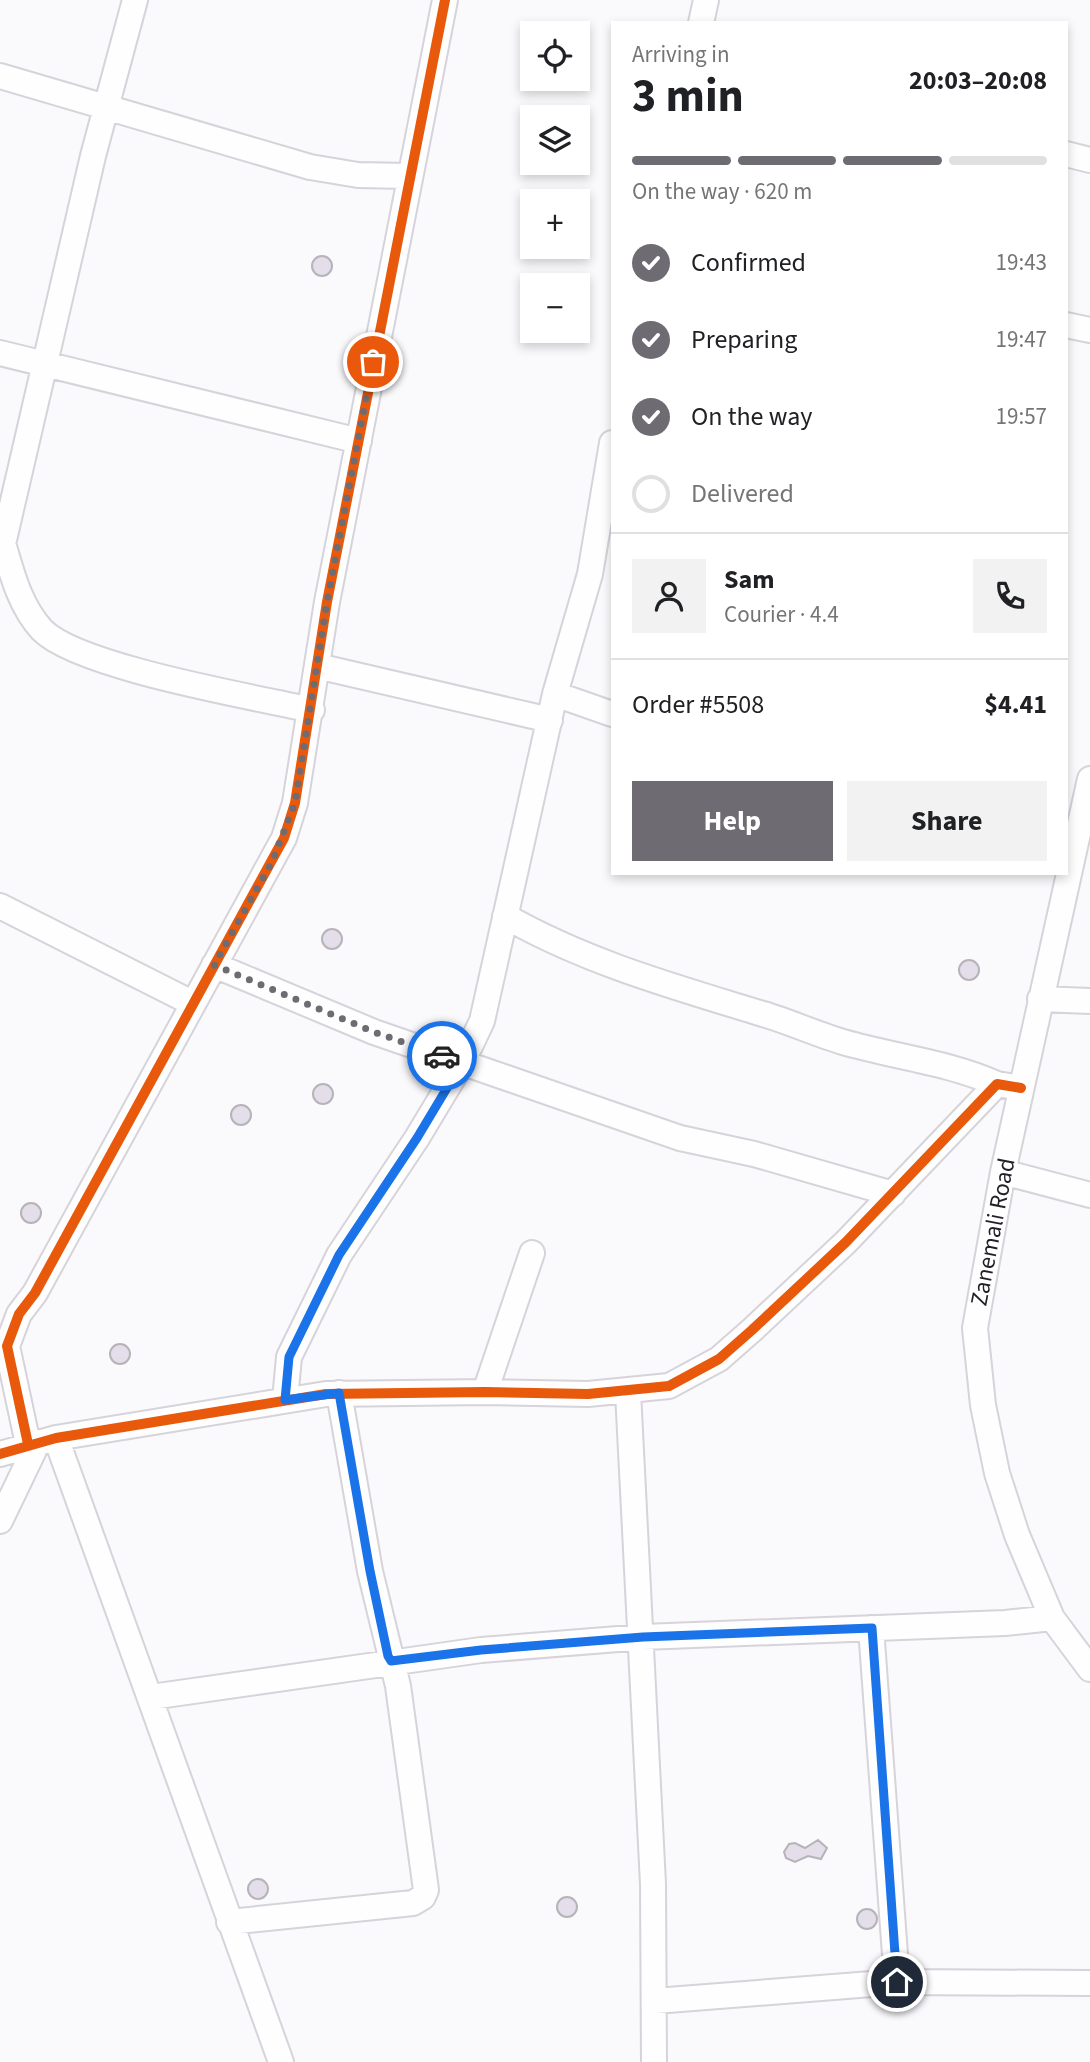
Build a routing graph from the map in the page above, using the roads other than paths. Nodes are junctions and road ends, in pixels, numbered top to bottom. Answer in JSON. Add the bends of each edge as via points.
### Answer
{"nodes":[{"id":1,"x":135,"y":0,"type":"edge"},
{"id":2,"x":445,"y":0,"type":"edge"},
{"id":3,"x":706,"y":0,"type":"edge"},
{"id":4,"x":701,"y":21,"type":"edge"},
{"id":5,"x":0,"y":76,"type":"edge"},
{"id":6,"x":107,"y":107,"type":"junction"},
{"id":7,"x":1068,"y":155,"type":"edge"},
{"id":8,"x":1090,"y":160,"type":"edge"},
{"id":9,"x":408,"y":176,"type":"junction"},
{"id":10,"x":1068,"y":325,"type":"edge"},
{"id":11,"x":1090,"y":330,"type":"edge"},
{"id":12,"x":0,"y":353,"type":"edge"},
{"id":13,"x":45,"y":366,"type":"junction"},
{"id":14,"x":359,"y":441,"type":"junction"},
{"id":15,"x":611,"y":449,"type":"edge"},
{"id":16,"x":2,"y":550,"type":"edge"},
{"id":17,"x":317,"y":666,"type":"junction"},
{"id":18,"x":555,"y":694,"type":"junction"},
{"id":19,"x":312,"y":710,"type":"junction"},
{"id":20,"x":611,"y":713,"type":"edge"},
{"id":21,"x":550,"y":720,"type":"junction"},
{"id":22,"x":1090,"y":779,"type":"edge"},
{"id":23,"x":1071,"y":839,"type":"edge"},
{"id":24,"x":1064,"y":875,"type":"edge"},
{"id":25,"x":0,"y":906,"type":"edge"},
{"id":26,"x":505,"y":916,"type":"junction"},
{"id":27,"x":214,"y":965,"type":"junction"},
{"id":28,"x":1041,"y":999,"type":"junction"},
{"id":29,"x":1090,"y":1001,"type":"edge"},
{"id":30,"x":192,"y":1003,"type":"junction"},
{"id":31,"x":462,"y":1063,"type":"junction"},
{"id":32,"x":997,"y":1084,"type":"junction"},
{"id":33,"x":1021,"y":1088,"type":"junction"},
{"id":34,"x":1003,"y":1172,"type":"junction"},
{"id":35,"x":893,"y":1194,"type":"junction"},
{"id":36,"x":1090,"y":1195,"type":"edge"},
{"id":37,"x":532,"y":1253,"type":"dead end"},
{"id":38,"x":3,"y":1336,"type":"edge"},
{"id":39,"x":485,"y":1392,"type":"junction"},
{"id":40,"x":628,"y":1392,"type":"junction"},
{"id":41,"x":339,"y":1393,"type":"junction"},
{"id":42,"x":285,"y":1400,"type":"junction"},
{"id":43,"x":41,"y":1441,"type":"junction"},
{"id":44,"x":0,"y":1454,"type":"edge"},
{"id":45,"x":0,"y":1521,"type":"edge"},
{"id":46,"x":1052,"y":1618,"type":"junction"},
{"id":47,"x":872,"y":1628,"type":"junction"},
{"id":48,"x":643,"y":1637,"type":"junction"},
{"id":49,"x":391,"y":1661,"type":"junction"},
{"id":50,"x":1090,"y":1669,"type":"edge"},
{"id":51,"x":151,"y":1697,"type":"junction"},
{"id":52,"x":229,"y":1922,"type":"junction"},
{"id":53,"x":897,"y":1982,"type":"junction"},
{"id":54,"x":1090,"y":1983,"type":"edge"},
{"id":55,"x":655,"y":2000,"type":"junction"},
{"id":56,"x":281,"y":2062,"type":"edge"},
{"id":57,"x":654,"y":2062,"type":"edge"}],
"edges":[{"from":1,"to":6,"type":"street"},
{"from":2,"to":9,"type":"street"},
{"from":3,"to":4,"type":"street"},
{"from":5,"to":6,"type":"street"},
{"from":6,"to":9,"type":"street","via":[[310,167],[358,175]]},
{"from":6,"to":13,"type":"street"},
{"from":7,"to":8,"type":"street"},
{"from":9,"to":14,"type":"street"},
{"from":10,"to":11,"type":"street"},
{"from":12,"to":13,"type":"street"},
{"from":13,"to":14,"type":"street"},
{"from":13,"to":16,"type":"street"},
{"from":14,"to":17,"type":"street"},
{"from":15,"to":18,"type":"street","via":[[590,574]]},
{"from":16,"to":19,"type":"street","via":[[27,610],[43,631],[64,647],[113,664]]},
{"from":17,"to":19,"type":"street"},
{"from":17,"to":21,"type":"street"},
{"from":18,"to":20,"type":"street"},
{"from":18,"to":21,"type":"street"},
{"from":19,"to":27,"type":"street","via":[[284,838]]},
{"from":21,"to":26,"type":"street"},
{"from":22,"to":23,"type":"street","name":"Zanemali Road"},
{"from":24,"to":28,"type":"street","name":"Zanemali Road"},
{"from":25,"to":30,"type":"street"},
{"from":26,"to":31,"type":"street","via":[[482,1021]]},
{"from":26,"to":32,"type":"street","via":[[582,954],[673,986],[841,1041],[965,1070]]},
{"from":27,"to":30,"type":"street"},
{"from":27,"to":31,"type":"street","via":[[374,1032]]},
{"from":28,"to":29,"type":"street"},
{"from":28,"to":33,"type":"street","name":"Zanemali Road"},
{"from":30,"to":38,"type":"street","via":[[35,1293]]},
{"from":31,"to":35,"type":"street","via":[[681,1138]]},
{"from":31,"to":42,"type":"street","via":[[339,1255],[289,1357]]},
{"from":32,"to":33,"type":"street"},
{"from":32,"to":35,"type":"street"},
{"from":33,"to":34,"type":"street","name":"Zanemali Road"},
{"from":34,"to":36,"type":"street"},
{"from":34,"to":46,"type":"street","name":"Zanemali Road","via":[[975,1328],[982,1392],[1005,1498]]},
{"from":35,"to":40,"type":"street","via":[[719,1359],[669,1386]]},
{"from":37,"to":39,"type":"street"},
{"from":38,"to":43,"type":"street"},
{"from":39,"to":40,"type":"street"},
{"from":39,"to":41,"type":"street"},
{"from":40,"to":48,"type":"street"},
{"from":41,"to":42,"type":"street"},
{"from":41,"to":49,"type":"street"},
{"from":42,"to":43,"type":"street"},
{"from":43,"to":44,"type":"street"},
{"from":43,"to":45,"type":"street"},
{"from":43,"to":51,"type":"street"},
{"from":46,"to":47,"type":"street"},
{"from":46,"to":50,"type":"street","name":"Zanemali Road"},
{"from":47,"to":48,"type":"street"},
{"from":47,"to":53,"type":"street"},
{"from":48,"to":49,"type":"street"},
{"from":48,"to":55,"type":"street"},
{"from":49,"to":51,"type":"street"},
{"from":49,"to":52,"type":"street","via":[[426,1881],[423,1898]]},
{"from":51,"to":52,"type":"street"},
{"from":52,"to":56,"type":"street"},
{"from":53,"to":54,"type":"street"},
{"from":53,"to":55,"type":"street"},
{"from":55,"to":57,"type":"street"}]}
